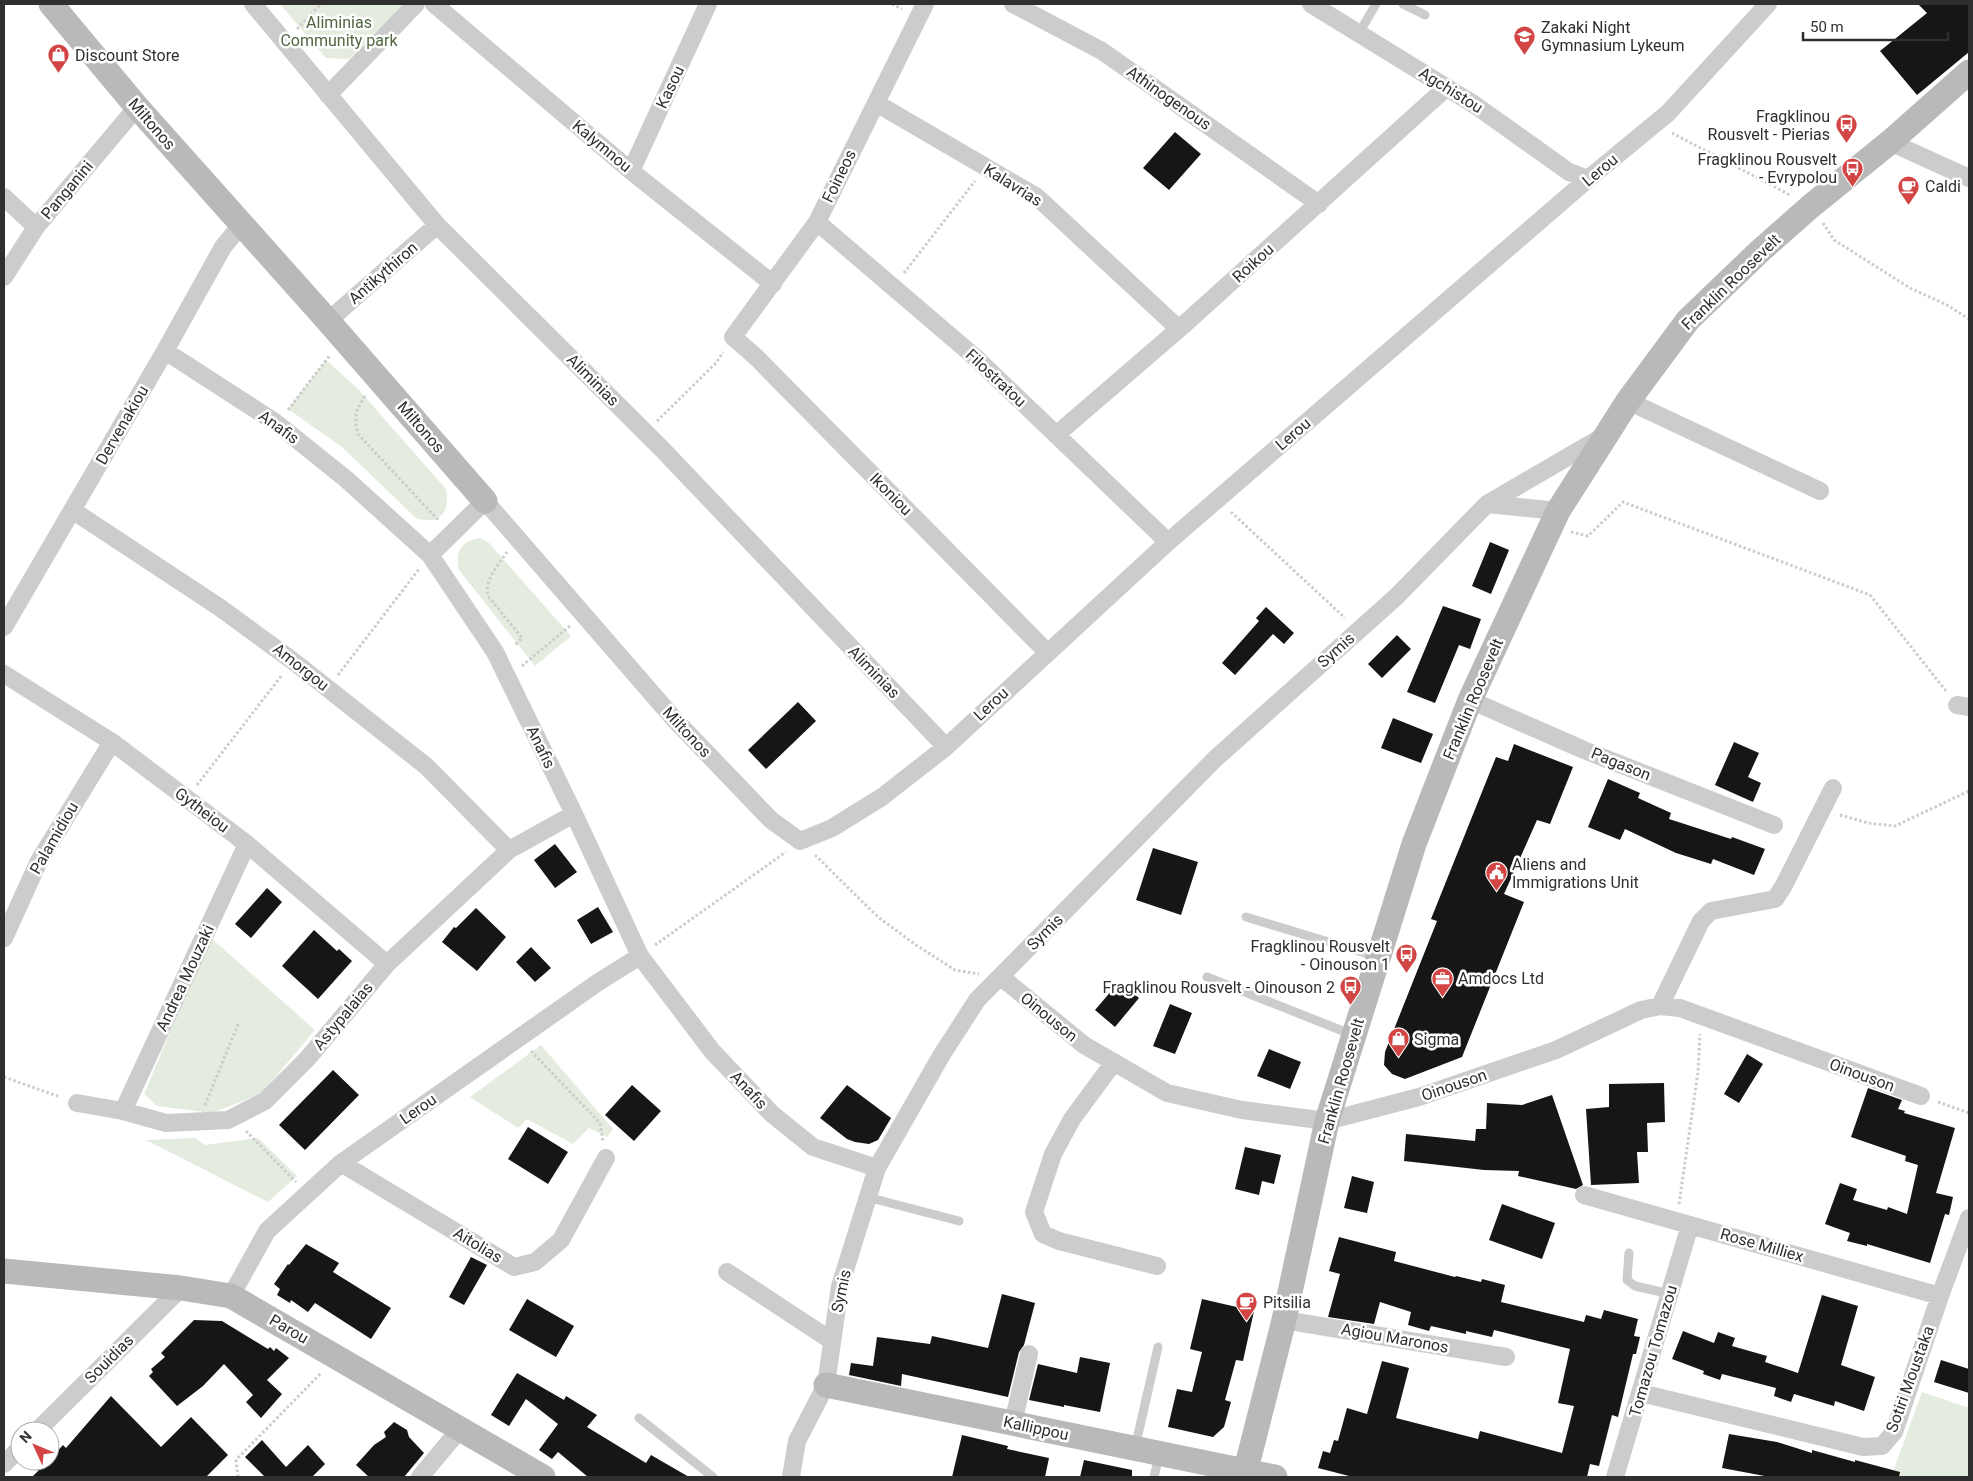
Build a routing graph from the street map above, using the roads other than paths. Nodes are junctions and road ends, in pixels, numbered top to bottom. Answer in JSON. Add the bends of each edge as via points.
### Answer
{"nodes":[{"id":1,"x":51,"y":4,"type":"edge"},
{"id":2,"x":253,"y":4,"type":"edge"},
{"id":3,"x":416,"y":4,"type":"edge"},
{"id":4,"x":434,"y":4,"type":"edge"},
{"id":5,"x":708,"y":4,"type":"edge"},
{"id":6,"x":925,"y":4,"type":"edge"},
{"id":7,"x":1013,"y":4,"type":"edge"},
{"id":8,"x":1311,"y":4,"type":"edge"},
{"id":9,"x":1376,"y":4,"type":"edge"},
{"id":10,"x":1403,"y":4,"type":"edge"},
{"id":11,"x":1768,"y":4,"type":"edge"},
{"id":12,"x":1425,"y":15,"type":"dead end"},
{"id":13,"x":1359,"y":33,"type":"junction"},
{"id":14,"x":1969,"y":72,"type":"edge"},
{"id":15,"x":1447,"y":87,"type":"junction"},
{"id":16,"x":328,"y":95,"type":"junction"},
{"id":17,"x":876,"y":102,"type":"junction"},
{"id":18,"x":137,"y":107,"type":"junction"},
{"id":19,"x":1890,"y":142,"type":"junction"},
{"id":20,"x":631,"y":170,"type":"junction"},
{"id":21,"x":1969,"y":178,"type":"edge"},
{"id":22,"x":1588,"y":179,"type":"junction"},
{"id":23,"x":4,"y":197,"type":"edge"},
{"id":24,"x":1319,"y":204,"type":"junction"},
{"id":25,"x":816,"y":222,"type":"junction"},
{"id":26,"x":241,"y":225,"type":"junction"},
{"id":27,"x":437,"y":225,"type":"junction"},
{"id":28,"x":36,"y":227,"type":"junction"},
{"id":29,"x":4,"y":277,"type":"edge"},
{"id":30,"x":773,"y":284,"type":"junction"},
{"id":31,"x":328,"y":321,"type":"junction"},
{"id":32,"x":1179,"y":329,"type":"junction"},
{"id":33,"x":733,"y":337,"type":"joint"},
{"id":34,"x":165,"y":351,"type":"junction"},
{"id":35,"x":1628,"y":401,"type":"junction"},
{"id":36,"x":1056,"y":435,"type":"junction"},
{"id":37,"x":1604,"y":436,"type":"junction"},
{"id":38,"x":1820,"y":491,"type":"dead end"},
{"id":39,"x":485,"y":501,"type":"junction"},
{"id":40,"x":1487,"y":504,"type":"junction"},
{"id":41,"x":72,"y":510,"type":"junction"},
{"id":42,"x":1554,"y":520,"type":"junction"},
{"id":43,"x":1168,"y":542,"type":"junction"},
{"id":44,"x":430,"y":555,"type":"junction"},
{"id":45,"x":4,"y":627,"type":"edge"},
{"id":46,"x":1047,"y":652,"type":"junction"},
{"id":47,"x":4,"y":674,"type":"edge"},
{"id":48,"x":1470,"y":700,"type":"junction"},
{"id":49,"x":112,"y":742,"type":"junction"},
{"id":50,"x":946,"y":746,"type":"junction"},
{"id":51,"x":1833,"y":788,"type":"dead end"},
{"id":52,"x":574,"y":814,"type":"junction"},
{"id":53,"x":1774,"y":825,"type":"dead end"},
{"id":54,"x":800,"y":841,"type":"joint"},
{"id":55,"x":247,"y":844,"type":"junction"},
{"id":56,"x":509,"y":850,"type":"junction"},
{"id":57,"x":1246,"y":917,"type":"dead end"},
{"id":58,"x":4,"y":938,"type":"edge"},
{"id":59,"x":640,"y":956,"type":"junction"},
{"id":60,"x":1378,"y":957,"type":"junction"},
{"id":61,"x":387,"y":964,"type":"junction"},
{"id":62,"x":1001,"y":977,"type":"junction"},
{"id":63,"x":1207,"y":977,"type":"dead end"},
{"id":64,"x":1660,"y":1006,"type":"junction"},
{"id":65,"x":1354,"y":1035,"type":"junction"},
{"id":66,"x":1114,"y":1062,"type":"junction"},
{"id":67,"x":1921,"y":1096,"type":"road end"},
{"id":68,"x":77,"y":1103,"type":"road end"},
{"id":69,"x":123,"y":1111,"type":"junction"},
{"id":70,"x":1327,"y":1121,"type":"junction"},
{"id":71,"x":606,"y":1158,"type":"road end"},
{"id":72,"x":341,"y":1163,"type":"junction"},
{"id":73,"x":876,"y":1168,"type":"junction"},
{"id":74,"x":1584,"y":1195,"type":"dead end"},
{"id":75,"x":867,"y":1197,"type":"junction"},
{"id":76,"x":1969,"y":1218,"type":"edge"},
{"id":77,"x":959,"y":1222,"type":"dead end"},
{"id":78,"x":1685,"y":1224,"type":"junction"},
{"id":79,"x":1629,"y":1253,"type":"dead end"},
{"id":80,"x":1157,"y":1266,"type":"dead end"},
{"id":81,"x":4,"y":1271,"type":"edge"},
{"id":82,"x":726,"y":1272,"type":"dead end"},
{"id":83,"x":181,"y":1288,"type":"junction"},
{"id":84,"x":1670,"y":1294,"type":"junction"},
{"id":85,"x":231,"y":1296,"type":"junction"},
{"id":86,"x":1940,"y":1296,"type":"junction"},
{"id":87,"x":1284,"y":1320,"type":"junction"},
{"id":88,"x":832,"y":1341,"type":"junction"},
{"id":89,"x":1158,"y":1347,"type":"dead end"},
{"id":90,"x":1029,"y":1354,"type":"dead end"},
{"id":91,"x":1506,"y":1357,"type":"dead end"},
{"id":92,"x":826,"y":1385,"type":"junction"},
{"id":93,"x":1641,"y":1392,"type":"junction"},
{"id":94,"x":639,"y":1418,"type":"dead end"},
{"id":95,"x":47,"y":1421,"type":"edge"},
{"id":96,"x":1013,"y":1423,"type":"junction"},
{"id":97,"x":460,"y":1429,"type":"junction"},
{"id":98,"x":1135,"y":1448,"type":"junction"},
{"id":99,"x":1159,"y":1453,"type":"junction"},
{"id":100,"x":1245,"y":1474,"type":"edge"},
{"id":101,"x":420,"y":1477,"type":"edge"},
{"id":102,"x":543,"y":1477,"type":"edge"},
{"id":103,"x":713,"y":1477,"type":"edge"},
{"id":104,"x":791,"y":1477,"type":"edge"},
{"id":105,"x":1154,"y":1477,"type":"edge"},
{"id":106,"x":1275,"y":1477,"type":"edge"},
{"id":107,"x":1615,"y":1477,"type":"edge"}],
"edges":[{"from":1,"to":18,"type":"street","name":"Miltonos"},
{"from":2,"to":16,"type":"street","name":"Aliminias"},
{"from":3,"to":16,"type":"street"},
{"from":4,"to":20,"type":"street","name":"Kalymnou"},
{"from":5,"to":20,"type":"street","name":"Kasou"},
{"from":6,"to":17,"type":"street","name":"Foineos"},
{"from":7,"to":24,"type":"street","name":"Athinogenous","via":[[1102,51]]},
{"from":8,"to":13,"type":"street","name":"Agchistou"},
{"from":9,"to":13,"type":"lane"},
{"from":10,"to":12,"type":"lane"},
{"from":11,"to":22,"type":"street","name":"Lerou","via":[[1668,113]]},
{"from":13,"to":15,"type":"street","name":"Agchistou"},
{"from":14,"to":19,"type":"street","name":"Franklin Roosevelt"},
{"from":15,"to":22,"type":"street","name":"Agchistou","via":[[1569,172]]},
{"from":15,"to":24,"type":"street","name":"Roikou"},
{"from":16,"to":27,"type":"street","name":"Aliminias"},
{"from":17,"to":25,"type":"street","name":"Foineos"},
{"from":17,"to":32,"type":"street","name":"Kalavrias","via":[[1037,197]]},
{"from":18,"to":26,"type":"street","name":"Miltonos"},
{"from":18,"to":28,"type":"street","name":"Panganini"},
{"from":19,"to":21,"type":"street"},
{"from":19,"to":35,"type":"street","name":"Franklin Roosevelt","via":[[1811,206],[1688,320]]},
{"from":20,"to":30,"type":"street","name":"Kalymnou"},
{"from":22,"to":43,"type":"street","name":"Lerou"},
{"from":23,"to":28,"type":"street"},
{"from":24,"to":32,"type":"street","name":"Roikou"},
{"from":25,"to":30,"type":"street","name":"Foineos"},
{"from":25,"to":36,"type":"street","name":"Filostratou","via":[[976,358]]},
{"from":26,"to":31,"type":"street","name":"Miltonos"},
{"from":26,"to":34,"type":"street","name":"Dervenakiou","via":[[223,247]]},
{"from":27,"to":31,"type":"street","name":"Antikythiron"},
{"from":27,"to":50,"type":"street","name":"Aliminias","via":[[645,432]]},
{"from":28,"to":29,"type":"street","name":"Panganini"},
{"from":30,"to":33,"type":"street","name":"Foineos"},
{"from":31,"to":39,"type":"street","name":"Miltonos"},
{"from":32,"to":36,"type":"street","name":"Roikou"},
{"from":33,"to":46,"type":"street","name":"Ikoniou"},
{"from":34,"to":41,"type":"street","name":"Dervenakiou"},
{"from":34,"to":44,"type":"street","name":"Anafis","via":[[275,422],[346,479]]},
{"from":35,"to":37,"type":"street","name":"Franklin Roosevelt"},
{"from":35,"to":38,"type":"street"},
{"from":36,"to":43,"type":"street","name":"Filostratou"},
{"from":37,"to":40,"type":"street","name":"Symis"},
{"from":37,"to":42,"type":"street","name":"Franklin Roosevelt"},
{"from":39,"to":44,"type":"street"},
{"from":39,"to":54,"type":"street","name":"Miltonos","via":[[682,727],[771,820]]},
{"from":40,"to":42,"type":"street"},
{"from":40,"to":62,"type":"street","name":"Symis","via":[[1397,596],[1215,759]]},
{"from":41,"to":45,"type":"street","name":"Dervenakiou"},
{"from":41,"to":56,"type":"street","name":"Amorgou","via":[[219,607],[328,688],[426,766]]},
{"from":42,"to":48,"type":"street","name":"Franklin Roosevelt"},
{"from":43,"to":46,"type":"street","name":"Lerou"},
{"from":44,"to":52,"type":"street","name":"Anafis","via":[[495,652]]},
{"from":46,"to":50,"type":"street","name":"Lerou"},
{"from":47,"to":49,"type":"street","name":"Gytheiou"},
{"from":48,"to":53,"type":"street","name":"Pagason","via":[[1584,750]]},
{"from":48,"to":60,"type":"street","name":"Franklin Roosevelt","via":[[1414,844]]},
{"from":49,"to":55,"type":"street","name":"Gytheiou"},
{"from":49,"to":58,"type":"street","name":"Palamidiou","via":[[39,861]]},
{"from":50,"to":54,"type":"street","name":"Lerou","via":[[882,797],[832,828]]},
{"from":51,"to":64,"type":"street","via":[[1775,899],[1711,911],[1701,921]]},
{"from":52,"to":56,"type":"street","name":"Astypalaias"},
{"from":52,"to":59,"type":"street","name":"Anafis"},
{"from":55,"to":61,"type":"street","name":"Gytheiou"},
{"from":55,"to":69,"type":"street","name":"Andrea Mouzaki"},
{"from":56,"to":61,"type":"street","name":"Astypalaias"},
{"from":57,"to":60,"type":"lane"},
{"from":59,"to":72,"type":"street","name":"Lerou"},
{"from":59,"to":73,"type":"street","name":"Anafis","via":[[712,1051],[772,1114],[813,1147]]},
{"from":60,"to":65,"type":"street","name":"Franklin Roosevelt"},
{"from":61,"to":69,"type":"street","name":"Astypalaias","via":[[302,1064],[265,1101],[228,1120],[166,1123]]},
{"from":62,"to":66,"type":"street","name":"Oinouson","via":[[1084,1045]]},
{"from":62,"to":73,"type":"street","name":"Symis","via":[[977,1000]]},
{"from":63,"to":65,"type":"lane"},
{"from":64,"to":67,"type":"street","name":"Oinouson","via":[[1680,1008]]},
{"from":64,"to":70,"type":"street","name":"Oinouson","via":[[1641,1010],[1556,1050],[1419,1097]]},
{"from":65,"to":70,"type":"street","name":"Franklin Roosevelt"},
{"from":66,"to":70,"type":"street","name":"Oinouson","via":[[1167,1093],[1242,1110]]},
{"from":66,"to":80,"type":"street","via":[[1072,1119],[1052,1154],[1034,1212],[1043,1234]]},
{"from":68,"to":69,"type":"street","name":"Astypalaias"},
{"from":70,"to":87,"type":"street","name":"Franklin Roosevelt"},
{"from":71,"to":72,"type":"street","name":"Aitolias","via":[[561,1240],[535,1262],[514,1266]]},
{"from":72,"to":85,"type":"street","name":"Lerou","via":[[266,1231]]},
{"from":73,"to":75,"type":"street","name":"Symis"},
{"from":74,"to":78,"type":"street","name":"Rose Milliex"},
{"from":75,"to":77,"type":"lane"},
{"from":75,"to":88,"type":"street","name":"Symis","via":[[840,1286]]},
{"from":76,"to":86,"type":"street","name":"Sotiri Moustaka"},
{"from":78,"to":84,"type":"street","name":"Tomazou Tomazou"},
{"from":78,"to":86,"type":"street","name":"Rose Milliex"},
{"from":79,"to":84,"type":"lane","via":[[1627,1280],[1636,1286]]},
{"from":81,"to":83,"type":"street","name":"Parou"},
{"from":82,"to":88,"type":"street"},
{"from":83,"to":85,"type":"street","name":"Parou"},
{"from":83,"to":95,"type":"street","name":"Souidias"},
{"from":84,"to":93,"type":"street","name":"Tomazou Tomazou"},
{"from":85,"to":97,"type":"street","name":"Parou"},
{"from":86,"to":93,"type":"street","name":"Sotiri Moustaka","via":[[1894,1432],[1882,1446],[1863,1447]]},
{"from":87,"to":91,"type":"street","name":"Agiou Maronos"},
{"from":87,"to":100,"type":"street","name":"Franklin Roosevelt"},
{"from":88,"to":92,"type":"street","name":"Symis"},
{"from":89,"to":98,"type":"lane"},
{"from":90,"to":96,"type":"street"},
{"from":92,"to":96,"type":"street","name":"Kallippou"},
{"from":92,"to":104,"type":"street","name":"Symis","via":[[797,1441]]},
{"from":93,"to":107,"type":"street","name":"Tomazou Tomazou"},
{"from":94,"to":103,"type":"lane"},
{"from":96,"to":98,"type":"street","name":"Kallippou"},
{"from":97,"to":101,"type":"street"},
{"from":97,"to":102,"type":"street","name":"Parou"},
{"from":98,"to":99,"type":"street","name":"Kallippou"},
{"from":99,"to":100,"type":"street","name":"Kallippou"},
{"from":99,"to":105,"type":"lane"},
{"from":100,"to":106,"type":"street","name":"Kallippou"}]}
